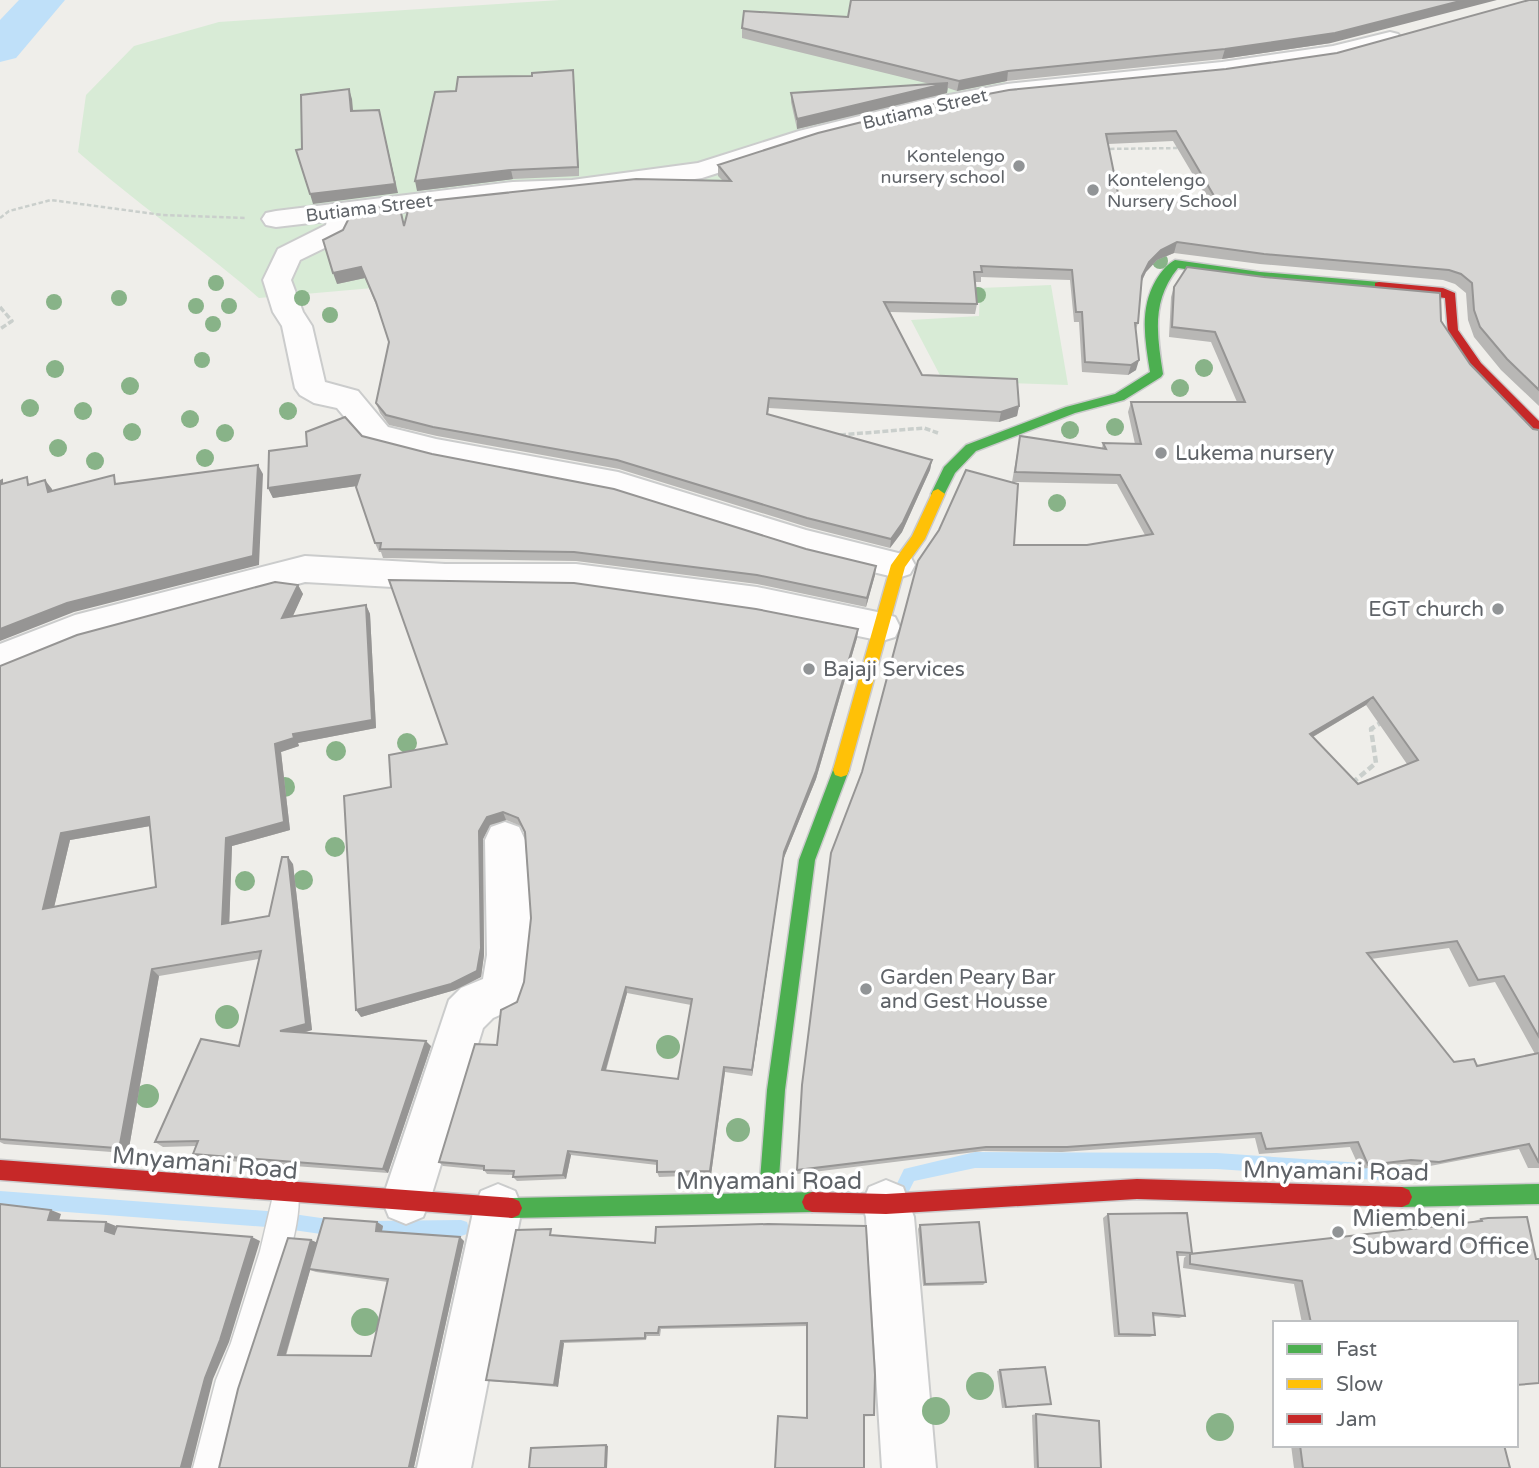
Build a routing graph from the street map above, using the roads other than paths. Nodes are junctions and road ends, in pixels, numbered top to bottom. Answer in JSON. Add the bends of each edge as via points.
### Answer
{"nodes":[{"id":1,"x":1413,"y":32,"type":"edge"},
{"id":2,"x":342,"y":211,"type":"junction"},
{"id":3,"x":275,"y":219,"type":"road end"},
{"id":4,"x":1539,"y":429,"type":"edge"},
{"id":5,"x":898,"y":565,"type":"junction"},
{"id":6,"x":882,"y":627,"type":"junction"},
{"id":7,"x":0,"y":660,"type":"edge"},
{"id":8,"x":505,"y":840,"type":"dead end"},
{"id":9,"x":0,"y":1170,"type":"edge"},
{"id":10,"x":286,"y":1193,"type":"junction"},
{"id":11,"x":1539,"y":1194,"type":"edge"},
{"id":12,"x":406,"y":1200,"type":"junction"},
{"id":13,"x":768,"y":1201,"type":"junction"},
{"id":14,"x":886,"y":1204,"type":"junction"},
{"id":15,"x":498,"y":1208,"type":"junction"},
{"id":16,"x":209,"y":1468,"type":"edge"},
{"id":17,"x":444,"y":1468,"type":"edge"},
{"id":18,"x":909,"y":1468,"type":"edge"}],
"edges":[{"from":1,"to":2,"type":"street","name":"Butiama Street","via":[[1333,54],[1007,91],[928,106],[702,170]]},
{"from":2,"to":3,"type":"street","name":"Butiama Street"},
{"from":2,"to":5,"type":"street","via":[[335,232],[288,256],[277,280],[297,326],[311,387],[325,396],[347,399],[377,435],[618,484],[806,543]]},
{"from":4,"to":5,"type":"street","via":[[1477,366],[1452,330],[1451,296],[1443,292],[1174,264],[1159,277],[1151,293],[1157,374],[1119,397],[971,448],[949,470],[918,539]]},
{"from":5,"to":6,"type":"street"},
{"from":6,"to":7,"type":"street","via":[[757,601],[576,577],[445,577],[304,569],[75,629]]},
{"from":6,"to":13,"type":"street","via":[[838,780],[807,860],[776,1090]]},
{"from":8,"to":12,"type":"street","via":[[509,955],[502,992],[477,1003],[465,1015]]},
{"from":9,"to":10,"type":"street","name":"Mnyamani Road"},
{"from":10,"to":12,"type":"street","name":"Mnyamani Road"},
{"from":10,"to":16,"type":"lane","via":[[275,1251],[231,1380]]},
{"from":11,"to":14,"type":"street","name":"Mnyamani Road","via":[[1378,1197],[1136,1189]]},
{"from":12,"to":15,"type":"street","name":"Mnyamani Road"},
{"from":13,"to":14,"type":"street","name":"Mnyamani Road"},
{"from":13,"to":15,"type":"street","name":"Mnyamani Road"},
{"from":14,"to":18,"type":"street"},
{"from":15,"to":17,"type":"street"}]}
